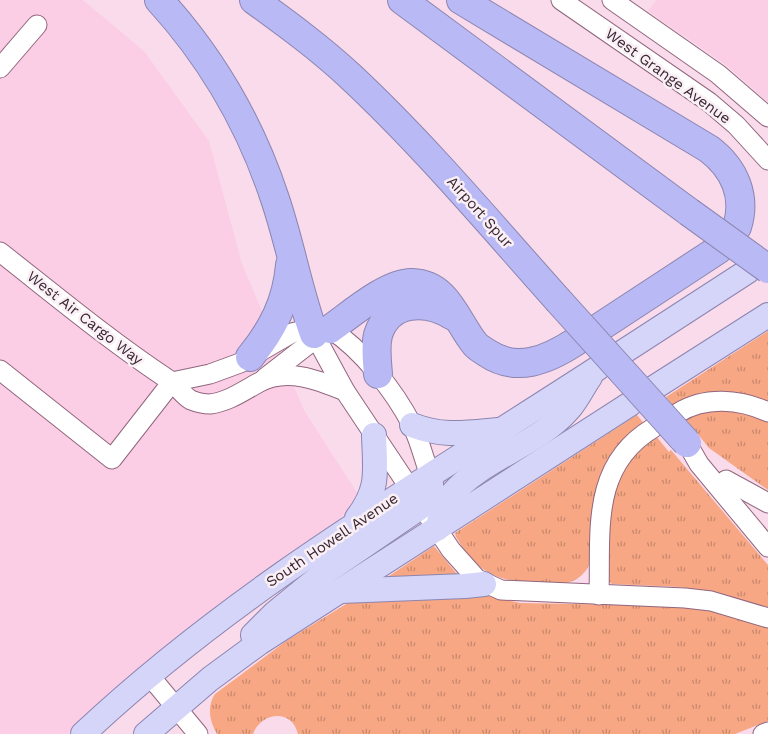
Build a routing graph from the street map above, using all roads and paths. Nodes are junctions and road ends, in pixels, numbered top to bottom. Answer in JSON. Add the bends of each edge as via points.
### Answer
{"nodes":[{"id":1,"x":159,"y":0,"type":"edge"},
{"id":2,"x":254,"y":0,"type":"edge"},
{"id":3,"x":402,"y":0,"type":"edge"},
{"id":4,"x":461,"y":0,"type":"edge"},
{"id":5,"x":561,"y":0,"type":"edge"},
{"id":6,"x":612,"y":0,"type":"edge"},
{"id":7,"x":38,"y":25,"type":"dead end"},
{"id":8,"x":0,"y":68,"type":"edge"},
{"id":9,"x":768,"y":117,"type":"edge"},
{"id":10,"x":768,"y":160,"type":"edge"},
{"id":11,"x":737,"y":227,"type":"dead end"},
{"id":12,"x":719,"y":249,"type":"dead end"},
{"id":13,"x":0,"y":252,"type":"edge"},
{"id":14,"x":291,"y":256,"type":"junction"},
{"id":15,"x":758,"y":270,"type":"edge"},
{"id":16,"x":768,"y":314,"type":"edge"},
{"id":17,"x":456,"y":318,"type":"junction"},
{"id":18,"x":600,"y":326,"type":"dead end"},
{"id":19,"x":322,"y":332,"type":"junction"},
{"id":20,"x":575,"y":342,"type":"dead end"},
{"id":21,"x":623,"y":352,"type":"dead end"},
{"id":22,"x":255,"y":369,"type":"junction"},
{"id":23,"x":0,"y":370,"type":"edge"},
{"id":24,"x":378,"y":374,"type":"junction"},
{"id":25,"x":172,"y":382,"type":"junction"},
{"id":26,"x":655,"y":388,"type":"dead end"},
{"id":27,"x":345,"y":391,"type":"junction"},
{"id":28,"x":630,"y":404,"type":"dead end"},
{"id":29,"x":768,"y":412,"type":"edge"},
{"id":30,"x":678,"y":413,"type":"dead end"},
{"id":31,"x":412,"y":425,"type":"junction"},
{"id":32,"x":653,"y":428,"type":"dead end"},
{"id":33,"x":502,"y":430,"type":"junction"},
{"id":34,"x":374,"y":435,"type":"junction"},
{"id":35,"x":686,"y":443,"type":"junction"},
{"id":36,"x":430,"y":476,"type":"junction"},
{"id":37,"x":726,"y":480,"type":"junction"},
{"id":38,"x":416,"y":497,"type":"junction"},
{"id":39,"x":768,"y":503,"type":"edge"},
{"id":40,"x":350,"y":526,"type":"junction"},
{"id":41,"x":768,"y":527,"type":"edge"},
{"id":42,"x":437,"y":529,"type":"junction"},
{"id":43,"x":768,"y":547,"type":"edge"},
{"id":44,"x":484,"y":584,"type":"junction"},
{"id":45,"x":339,"y":591,"type":"junction"},
{"id":46,"x":598,"y":595,"type":"junction"},
{"id":47,"x":768,"y":618,"type":"edge"},
{"id":48,"x":148,"y":675,"type":"junction"},
{"id":49,"x":210,"y":679,"type":"junction"},
{"id":50,"x":176,"y":707,"type":"junction"},
{"id":51,"x":83,"y":734,"type":"edge"},
{"id":52,"x":146,"y":734,"type":"edge"},
{"id":53,"x":198,"y":734,"type":"edge"}],
"edges":[{"from":1,"to":14,"type":"highway","via":[[206,59],[244,124],[270,184]]},
{"from":2,"to":35,"type":"highway","name":"Airport Spur","bridge":true,"via":[[341,68],[370,95],[436,163]]},
{"from":3,"to":15,"type":"highway","bridge":true,"via":[[689,212]]},
{"from":4,"to":11,"type":"highway","via":[[724,161],[735,178],[740,197]]},
{"from":5,"to":10,"type":"street","name":"West Grange Avenue","via":[[709,102],[736,125]]},
{"from":6,"to":9,"type":"street","name":"West Grange Avenue","via":[[718,74]]},
{"from":7,"to":8,"type":"street"},
{"from":12,"to":18,"type":"highway"},
{"from":13,"to":25,"type":"street","name":"West Air Cargo Way","via":[[134,358]]},
{"from":14,"to":19,"type":"highway"},
{"from":14,"to":22,"type":"highway","via":[[281,308]]},
{"from":15,"to":21,"type":"main road"},
{"from":16,"to":26,"type":"main road"},
{"from":17,"to":19,"type":"highway","via":[[441,294],[428,286],[412,283],[376,298]]},
{"from":17,"to":20,"type":"highway","via":[[476,346],[497,360],[517,364],[537,362]]},
{"from":17,"to":24,"type":"highway","via":[[439,307],[422,304],[402,308],[388,318],[378,334]]},
{"from":19,"to":22,"type":"street","via":[[310,343]]},
{"from":19,"to":22,"type":"street","name":"West Air Cargo Way","via":[[304,330],[292,333]]},
{"from":19,"to":24,"type":"street","via":[[357,349]]},
{"from":19,"to":27,"type":"street"},
{"from":22,"to":25,"type":"street","name":"West Air Cargo Way"},
{"from":22,"to":25,"type":"street","name":"West Air Cargo Way","via":[[239,395],[209,404],[191,400]]},
{"from":22,"to":27,"type":"street","name":"West Air Cargo Way","via":[[306,377]]},
{"from":23,"to":25,"type":"street","via":[[112,458]]},
{"from":24,"to":31,"type":"street"},
{"from":27,"to":34,"type":"street"},
{"from":28,"to":42,"type":"main road"},
{"from":29,"to":30,"type":"street","via":[[745,404],[720,401],[696,404]]},
{"from":31,"to":33,"type":"main road","via":[[450,435]]},
{"from":31,"to":36,"type":"street"},
{"from":32,"to":46,"type":"street","via":[[622,455],[606,485],[601,509]]},
{"from":33,"to":36,"type":"main road"},
{"from":33,"to":42,"type":"main road","via":[[595,370],[570,409],[542,432],[468,480],[453,494],[443,508]]},
{"from":34,"to":38,"type":"street"},
{"from":34,"to":40,"type":"main road","via":[[374,492]]},
{"from":35,"to":37,"type":"street","via":[[706,458]]},
{"from":35,"to":43,"type":"street","via":[[699,464]]},
{"from":36,"to":38,"type":"main road","via":[[432,493]]},
{"from":37,"to":39,"type":"street"},
{"from":37,"to":41,"type":"street"},
{"from":38,"to":40,"type":"main road","name":"South Howell Avenue"},
{"from":38,"to":42,"type":"street"},
{"from":38,"to":49,"type":"main road","via":[[275,613]]},
{"from":40,"to":48,"type":"main road","name":"South Howell Avenue","via":[[228,612]]},
{"from":42,"to":44,"type":"street","via":[[459,562]]},
{"from":42,"to":45,"type":"main road"},
{"from":44,"to":45,"type":"main road"},
{"from":44,"to":46,"type":"street","via":[[512,592]]},
{"from":45,"to":49,"type":"main road"},
{"from":46,"to":47,"type":"street","via":[[660,595],[711,601]]},
{"from":48,"to":50,"type":"street"},
{"from":48,"to":51,"type":"main road","name":"South Howell Avenue"},
{"from":49,"to":50,"type":"main road"},
{"from":50,"to":52,"type":"main road"},
{"from":50,"to":53,"type":"street"}]}
